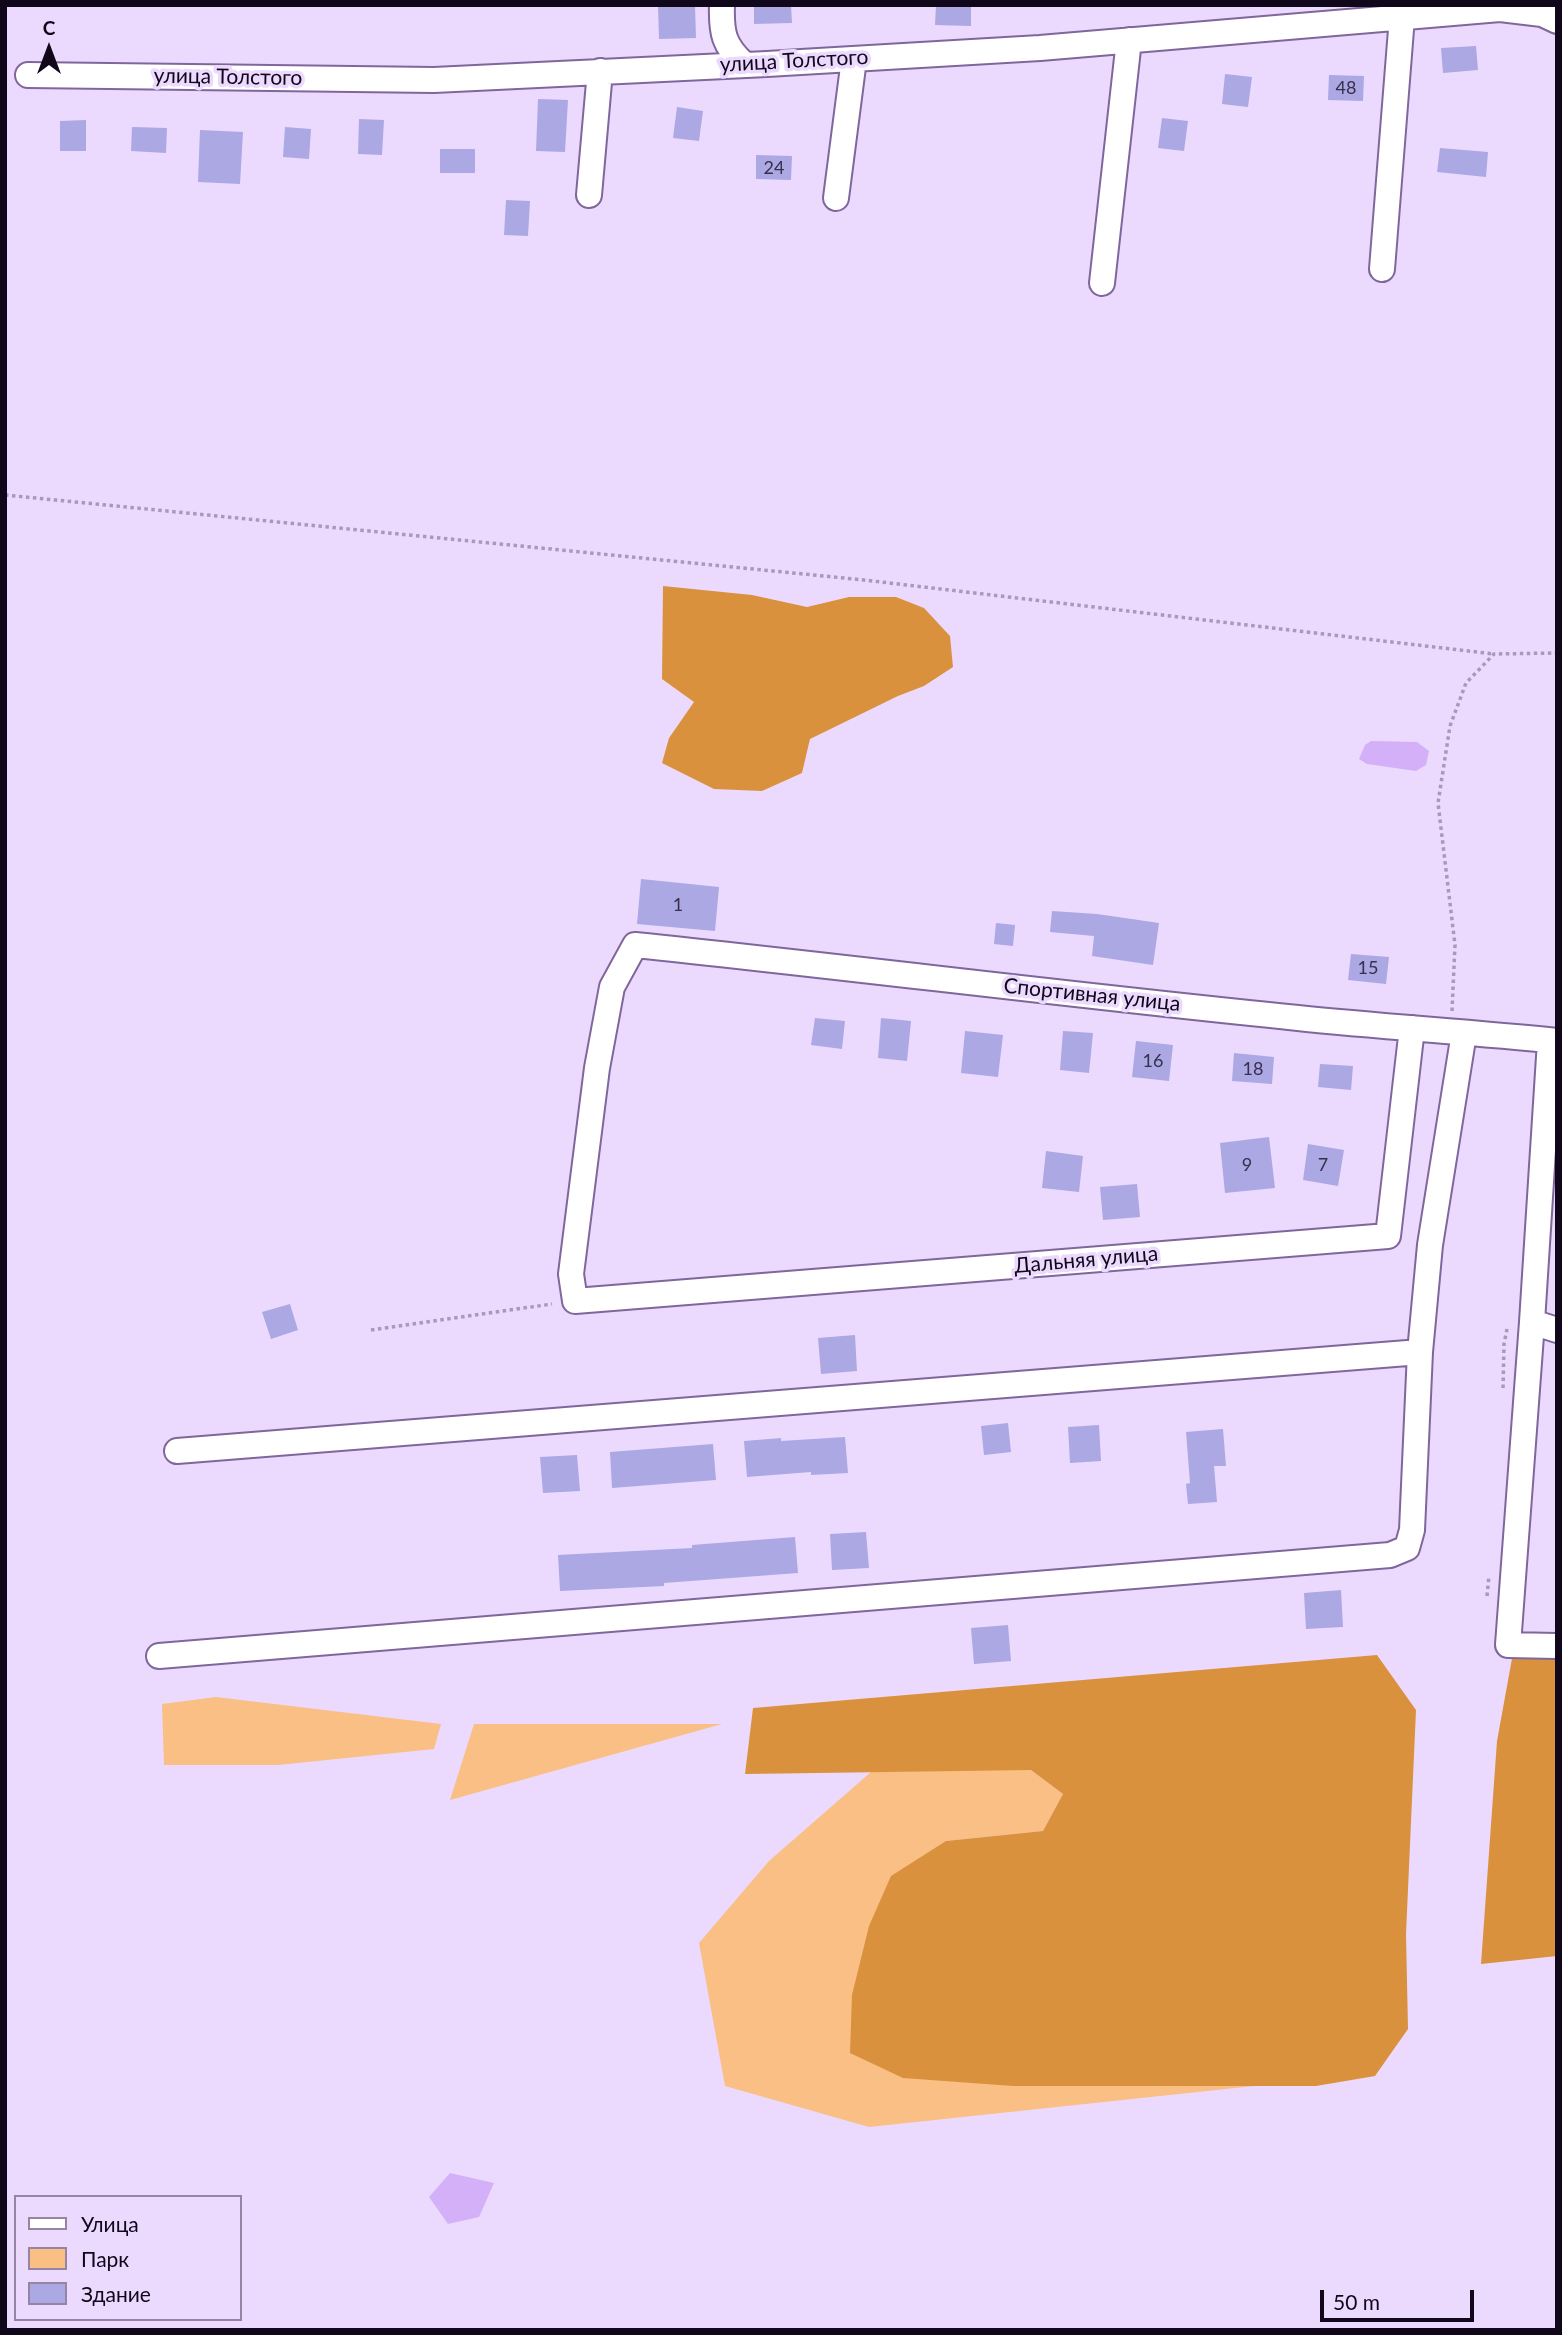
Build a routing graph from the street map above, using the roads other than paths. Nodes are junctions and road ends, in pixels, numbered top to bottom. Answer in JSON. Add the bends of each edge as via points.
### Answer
{"nodes":[{"id":1,"x":722,"y":5,"type":"edge"},
{"id":2,"x":1402,"y":17,"type":"junction"},
{"id":3,"x":1557,"y":21,"type":"edge"},
{"id":4,"x":1129,"y":40,"type":"junction"},
{"id":5,"x":854,"y":58,"type":"junction"},
{"id":6,"x":744,"y":64,"type":"junction"},
{"id":7,"x":600,"y":71,"type":"junction"},
{"id":8,"x":28,"y":75,"type":"dead end"},
{"id":9,"x":589,"y":195,"type":"dead end"},
{"id":10,"x":836,"y":198,"type":"dead end"},
{"id":11,"x":1382,"y":269,"type":"dead end"},
{"id":12,"x":1102,"y":283,"type":"dead end"},
{"id":13,"x":1412,"y":1028,"type":"junction"},
{"id":14,"x":1457,"y":1032,"type":"junction"},
{"id":15,"x":1553,"y":1041,"type":"edge"},
{"id":16,"x":575,"y":1301,"type":"joint"},
{"id":17,"x":1532,"y":1322,"type":"junction"},
{"id":18,"x":1557,"y":1330,"type":"edge"},
{"id":19,"x":1420,"y":1352,"type":"junction"},
{"id":20,"x":177,"y":1451,"type":"dead end"},
{"id":21,"x":1557,"y":1646,"type":"edge"},
{"id":22,"x":159,"y":1656,"type":"dead end"}],
"edges":[{"from":1,"to":6,"type":"street","via":[[728,50]]},
{"from":2,"to":3,"type":"street","name":"улица Толстого","via":[[1500,9],[1542,14]]},
{"from":2,"to":4,"type":"street","name":"улица Толстого"},
{"from":2,"to":11,"type":"street"},
{"from":4,"to":5,"type":"street","name":"улица Толстого"},
{"from":4,"to":12,"type":"street"},
{"from":5,"to":6,"type":"street","name":"улица Толстого"},
{"from":5,"to":10,"type":"street"},
{"from":6,"to":7,"type":"street","name":"улица Толстого"},
{"from":7,"to":8,"type":"street","name":"улица Толстого","via":[[434,79]]},
{"from":7,"to":9,"type":"street"},
{"from":13,"to":14,"type":"street","name":"Спортивная улица"},
{"from":13,"to":16,"type":"street","name":"Дальняя улица","via":[[1388,1236]]},
{"from":13,"to":16,"type":"street","name":"Спортивная улица","via":[[635,945],[612,987],[597,1068],[571,1274]]},
{"from":14,"to":15,"type":"street","name":"Спортивная улица"},
{"from":14,"to":19,"type":"street"},
{"from":15,"to":17,"type":"street"},
{"from":17,"to":18,"type":"street"},
{"from":17,"to":21,"type":"street","via":[[1508,1645]]},
{"from":19,"to":20,"type":"street"},
{"from":19,"to":22,"type":"street","via":[[1412,1530],[1408,1548],[1390,1555]]}]}
